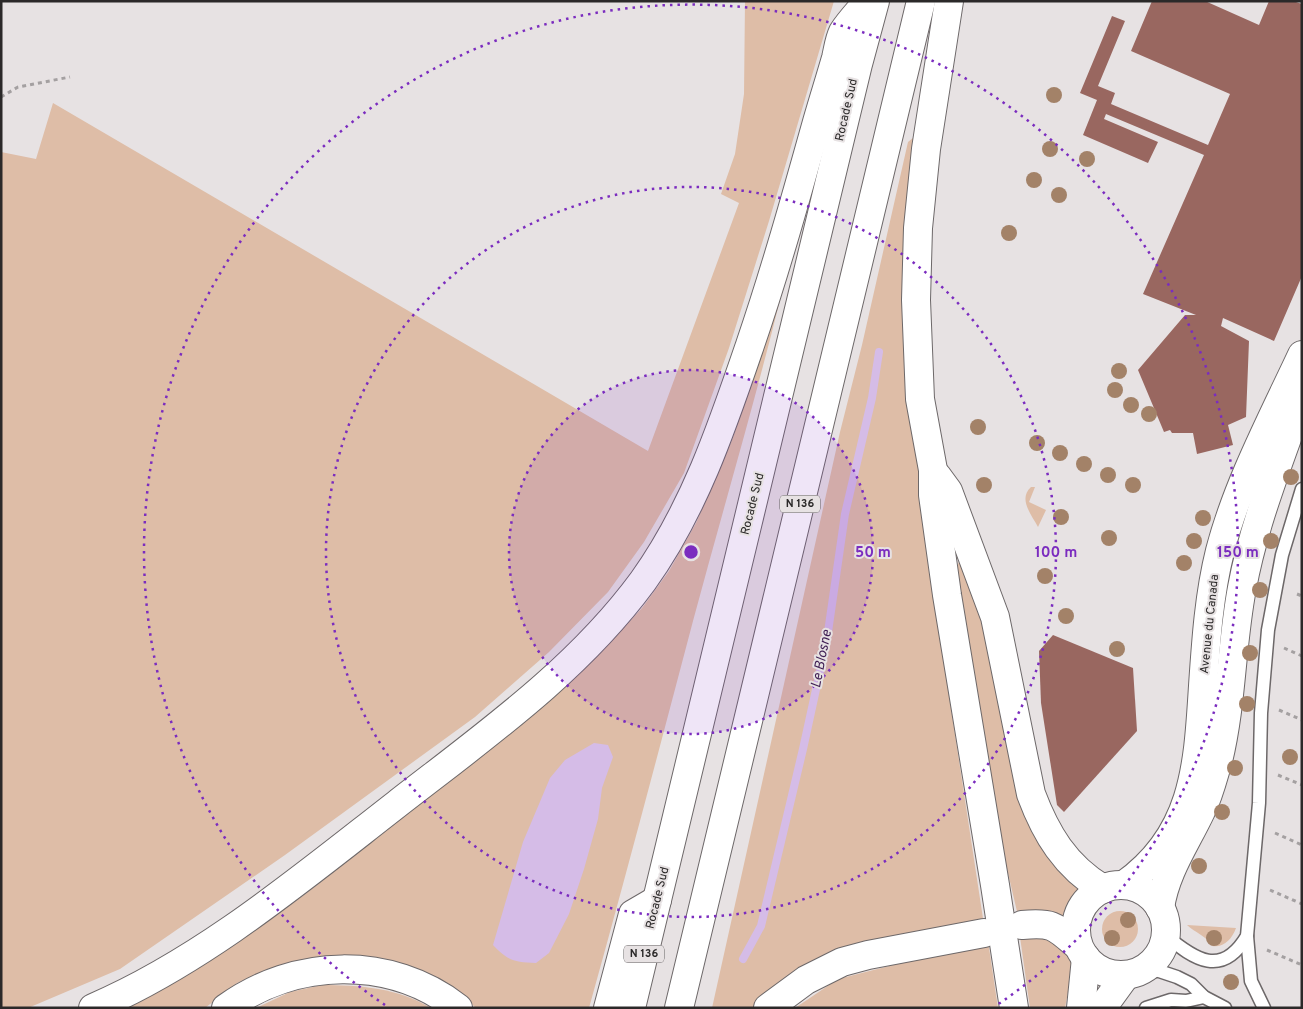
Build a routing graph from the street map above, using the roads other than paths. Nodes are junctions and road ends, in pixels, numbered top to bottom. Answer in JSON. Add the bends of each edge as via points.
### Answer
{"nodes":[{"id":1,"x":868,"y":1,"type":"edge"},
{"id":2,"x":875,"y":1,"type":"edge"},
{"id":3,"x":921,"y":1,"type":"edge"},
{"id":4,"x":949,"y":1,"type":"edge"},
{"id":5,"x":1302,"y":355,"type":"edge"},
{"id":6,"x":1302,"y":396,"type":"edge"},
{"id":7,"x":933,"y":470,"type":"junction"},
{"id":8,"x":1302,"y":489,"type":"edge"},
{"id":9,"x":1113,"y":887,"type":"junction"},
{"id":10,"x":657,"y":900,"type":"junction"},
{"id":11,"x":1160,"y":908,"type":"junction"},
{"id":12,"x":1022,"y":926,"type":"dead end"},
{"id":13,"x":984,"y":933,"type":"dead end"},
{"id":14,"x":1165,"y":935,"type":"junction"},
{"id":15,"x":1247,"y":936,"type":"junction"},
{"id":16,"x":1082,"y":952,"type":"junction"},
{"id":17,"x":1134,"y":972,"type":"junction"},
{"id":18,"x":1204,"y":997,"type":"junction"},
{"id":19,"x":93,"y":1008,"type":"edge"},
{"id":20,"x":226,"y":1008,"type":"edge"},
{"id":21,"x":458,"y":1008,"type":"edge"},
{"id":22,"x":608,"y":1008,"type":"edge"},
{"id":23,"x":631,"y":1008,"type":"edge"},
{"id":24,"x":679,"y":1008,"type":"edge"},
{"id":25,"x":768,"y":1008,"type":"edge"},
{"id":26,"x":1014,"y":1008,"type":"edge"},
{"id":27,"x":1081,"y":1008,"type":"edge"},
{"id":28,"x":1102,"y":1008,"type":"edge"},
{"id":29,"x":1146,"y":1008,"type":"edge"},
{"id":30,"x":1225,"y":1008,"type":"edge"},
{"id":31,"x":1264,"y":1008,"type":"edge"}],
"edges":[{"from":1,"to":19,"type":"main road","via":[[843,33],[786,232],[707,465],[676,531],[641,584],[587,646],[476,744],[264,905],[202,948]]},
{"from":2,"to":10,"type":"main road","name":"Rocade Sud","number":"N 136"},
{"from":3,"to":24,"type":"main road","number":"N 136"},
{"from":4,"to":7,"type":"main road","via":[[926,149],[918,228],[916,300],[920,399]]},
{"from":5,"to":9,"type":"main road","name":"Avenue du Canada","via":[[1240,494],[1221,549],[1210,599],[1198,755],[1192,788],[1167,843],[1154,860],[1138,875]]},
{"from":6,"to":11,"type":"main road","via":[[1265,498],[1245,574],[1217,762],[1202,810],[1162,890]]},
{"from":7,"to":9,"type":"main road","via":[[948,490],[995,617],[1031,794],[1041,822],[1072,866],[1090,882]]},
{"from":7,"to":26,"type":"main road","via":[[933,495],[947,595]]},
{"from":8,"to":15,"type":"lane","via":[[1282,555],[1268,630],[1261,713],[1258,817]]},
{"from":9,"to":11,"type":"main road","via":[[1135,887]]},
{"from":9,"to":16,"type":"main road","via":[[1091,896],[1083,906],[1076,930]]},
{"from":10,"to":22,"type":"main road","via":[[633,914]]},
{"from":10,"to":23,"type":"main road","name":"Rocade Sud","number":"N 136"},
{"from":11,"to":14,"type":"main road"},
{"from":12,"to":16,"type":"main road","via":[[1042,924],[1056,927]]},
{"from":13,"to":25,"type":"main road","via":[[842,962],[806,980]]},
{"from":14,"to":15,"type":"lane","via":[[1189,954],[1209,962],[1227,958]]},
{"from":14,"to":17,"type":"main road","via":[[1151,963]]},
{"from":15,"to":31,"type":"lane","via":[[1251,981]]},
{"from":16,"to":17,"type":"main road","via":[[1104,972],[1115,975]]},
{"from":16,"to":27,"type":"main road"},
{"from":17,"to":18,"type":"lane","via":[[1159,971],[1177,977],[1191,984]]},
{"from":17,"to":28,"type":"main road"},
{"from":18,"to":29,"type":"lane","via":[[1171,1000]]},
{"from":18,"to":30,"type":"lane"},
{"from":20,"to":21,"type":"main road","via":[[259,987],[279,980],[319,970],[346,969],[375,971],[413,982]]}]}
